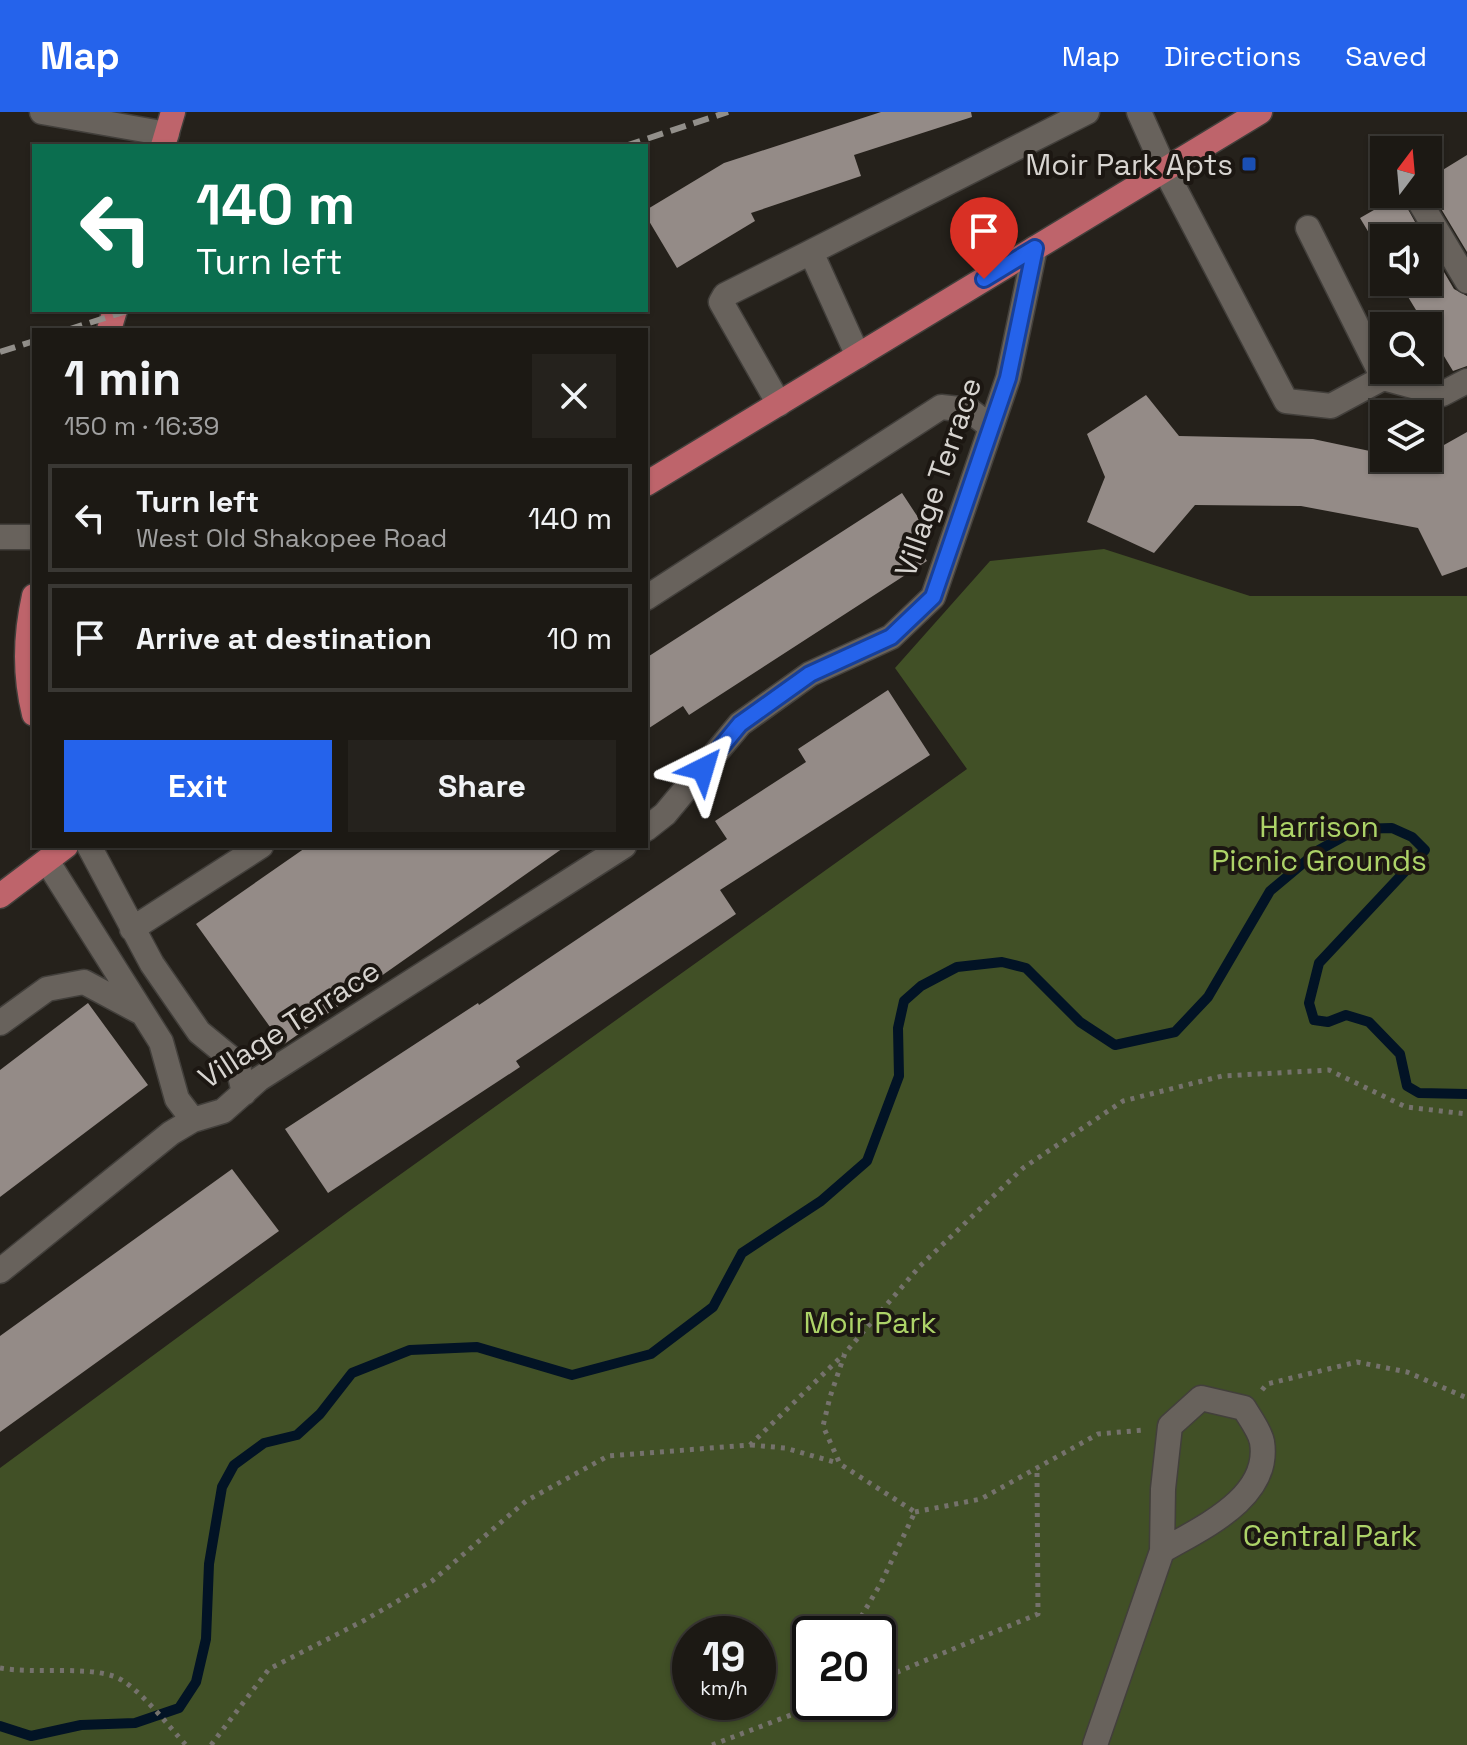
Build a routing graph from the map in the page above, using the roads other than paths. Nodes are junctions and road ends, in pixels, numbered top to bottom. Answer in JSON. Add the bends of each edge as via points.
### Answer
{"nodes":[{"id":1,"x":42,"y":112,"type":"edge"},
{"id":2,"x":1087,"y":112,"type":"edge"},
{"id":3,"x":1139,"y":112,"type":"edge"},
{"id":4,"x":1260,"y":112,"type":"edge"},
{"id":5,"x":167,"y":131,"type":"edge"},
{"id":6,"x":1165,"y":170,"type":"junction"},
{"id":7,"x":1423,"y":208,"type":"edge"},
{"id":8,"x":1308,"y":228,"type":"dead end"},
{"id":9,"x":1035,"y":248,"type":"junction"},
{"id":10,"x":811,"y":252,"type":"junction"},
{"id":11,"x":1467,"y":281,"type":"edge"},
{"id":12,"x":1370,"y":352,"type":"edge"},
{"id":13,"x":858,"y":356,"type":"junction"},
{"id":14,"x":1467,"y":381,"type":"edge"},
{"id":15,"x":1372,"y":384,"type":"edge"},
{"id":16,"x":1405,"y":384,"type":"edge"},
{"id":17,"x":779,"y":404,"type":"junction"},
{"id":18,"x":991,"y":427,"type":"junction"},
{"id":19,"x":648,"y":483,"type":"edge"},
{"id":20,"x":0,"y":537,"type":"edge"},
{"id":21,"x":32,"y":537,"type":"edge"},
{"id":22,"x":648,"y":597,"type":"edge"},
{"id":23,"x":32,"y":609,"type":"edge"},
{"id":24,"x":32,"y":706,"type":"edge"},
{"id":25,"x":648,"y":827,"type":"edge"},
{"id":26,"x":90,"y":848,"type":"edge"},
{"id":27,"x":258,"y":848,"type":"edge"},
{"id":28,"x":621,"y":848,"type":"edge"},
{"id":29,"x":57,"y":853,"type":"edge"},
{"id":30,"x":0,"y":896,"type":"edge"},
{"id":31,"x":132,"y":929,"type":"junction"},
{"id":32,"x":142,"y":1013,"type":"junction"},
{"id":33,"x":0,"y":1023,"type":"edge"},
{"id":34,"x":244,"y":1093,"type":"junction"},
{"id":35,"x":193,"y":1120,"type":"junction"},
{"id":36,"x":0,"y":1271,"type":"edge"},
{"id":37,"x":1162,"y":1551,"type":"junction"},
{"id":38,"x":1095,"y":1745,"type":"edge"}],
"edges":[{"from":1,"to":5,"type":"street"},
{"from":2,"to":10,"type":"street"},
{"from":3,"to":6,"type":"street"},
{"from":4,"to":6,"type":"main road"},
{"from":6,"to":9,"type":"main road"},
{"from":6,"to":15,"type":"street","via":[[1286,401],[1331,406]]},
{"from":7,"to":11,"type":"street"},
{"from":8,"to":12,"type":"street"},
{"from":9,"to":13,"type":"main road"},
{"from":9,"to":18,"type":"street","name":"Village Terrace","via":[[1008,378]]},
{"from":10,"to":13,"type":"street"},
{"from":10,"to":17,"type":"street","via":[[725,295],[721,302]]},
{"from":13,"to":17,"type":"main road"},
{"from":14,"to":16,"type":"street","via":[[1442,394]]},
{"from":17,"to":19,"type":"main road"},
{"from":18,"to":22,"type":"street","via":[[969,410],[941,407]]},
{"from":18,"to":25,"type":"street","name":"Village Terrace","via":[[933,597],[891,637],[810,674],[740,724]]},
{"from":20,"to":21,"type":"street"},
{"from":23,"to":24,"type":"main road","via":[[25,655]]},
{"from":26,"to":31,"type":"street"},
{"from":27,"to":31,"type":"street"},
{"from":28,"to":34,"type":"street","name":"Village Terrace"},
{"from":29,"to":30,"type":"main road"},
{"from":29,"to":32,"type":"street"},
{"from":31,"to":34,"type":"street","via":[[199,1032],[232,1059]]},
{"from":32,"to":33,"type":"street","via":[[84,982],[47,989]]},
{"from":32,"to":35,"type":"street","via":[[161,1042],[177,1099]]},
{"from":34,"to":35,"type":"street","name":"Village Terrace","via":[[223,1111]]},
{"from":35,"to":36,"type":"street","name":"Village Terrace"},
{"from":37,"to":37,"type":"street","via":[[1231,1510],[1259,1474],[1262,1440],[1244,1408],[1201,1398],[1170,1426]]},
{"from":37,"to":38,"type":"street"}]}
